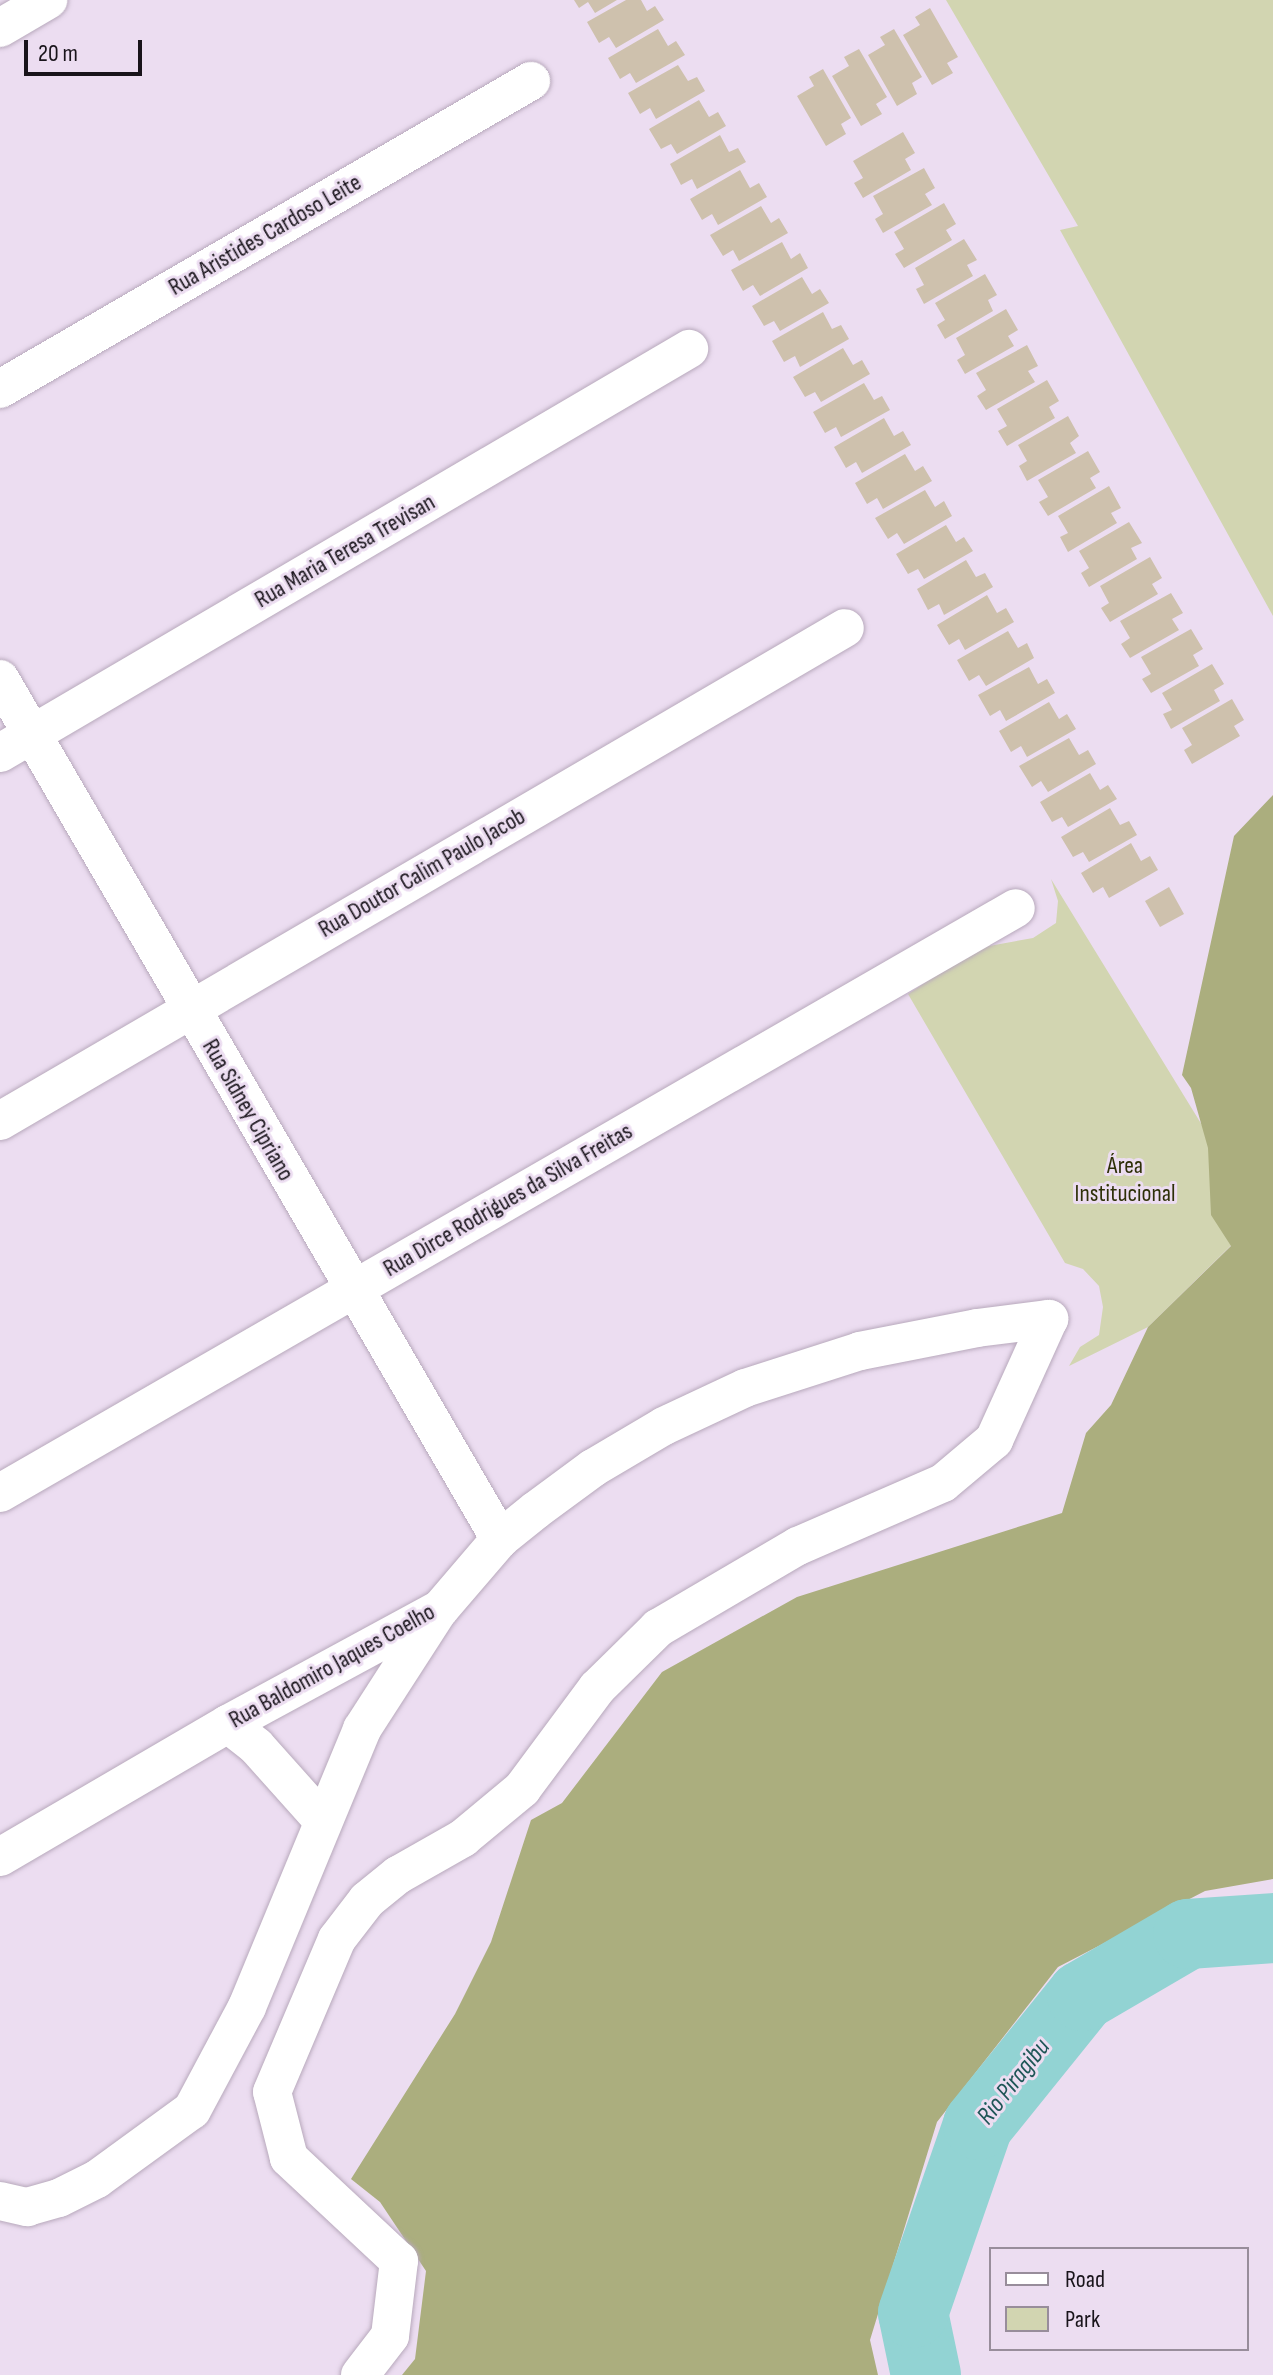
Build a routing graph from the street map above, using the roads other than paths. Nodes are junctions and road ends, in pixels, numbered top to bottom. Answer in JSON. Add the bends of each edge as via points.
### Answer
{"nodes":[{"id":1,"x":48,"y":0,"type":"edge"},
{"id":2,"x":0,"y":28,"type":"edge"},
{"id":3,"x":531,"y":81,"type":"dead end"},
{"id":4,"x":689,"y":349,"type":"dead end"},
{"id":5,"x":0,"y":389,"type":"edge"},
{"id":6,"x":845,"y":628,"type":"dead end"},
{"id":7,"x":0,"y":679,"type":"edge"},
{"id":8,"x":16,"y":744,"type":"edge"},
{"id":9,"x":1016,"y":908,"type":"dead end"},
{"id":10,"x":190,"y":1009,"type":"junction"},
{"id":11,"x":0,"y":1121,"type":"edge"},
{"id":12,"x":352,"y":1289,"type":"junction"},
{"id":13,"x":0,"y":1493,"type":"edge"},
{"id":14,"x":500,"y":1539,"type":"junction"},
{"id":15,"x":440,"y":1609,"type":"junction"},
{"id":16,"x":228,"y":1724,"type":"junction"},
{"id":17,"x":323,"y":1821,"type":"junction"},
{"id":18,"x":0,"y":1857,"type":"edge"},
{"id":19,"x":0,"y":2201,"type":"edge"},
{"id":20,"x":360,"y":2375,"type":"edge"}],
"edges":[{"from":1,"to":2,"type":"street"},
{"from":3,"to":5,"type":"street","name":"Rua Aristides Cardoso Leite"},
{"from":4,"to":8,"type":"street","name":"Rua Maria Teresa Trevisan"},
{"from":6,"to":10,"type":"street","name":"Rua Doutor Calim Paulo Jacob"},
{"from":7,"to":8,"type":"street","name":"Rua Sidney Cipriano"},
{"from":8,"to":10,"type":"street","name":"Rua Sidney Cipriano"},
{"from":9,"to":12,"type":"street","name":"Rua Dirce Rodrigues da Silva Freitas"},
{"from":10,"to":11,"type":"street","name":"Rua Doutor Calim Paulo Jacob"},
{"from":10,"to":12,"type":"street","name":"Rua Sidney Cipriano"},
{"from":12,"to":13,"type":"street","name":"Rua Dirce Rodrigues da Silva Freitas"},
{"from":12,"to":14,"type":"street","name":"Rua Sidney Cipriano"},
{"from":14,"to":15,"type":"street","name":"Rua Baldomiro Jaques Coelho"},
{"from":14,"to":20,"type":"street","name":"Rua Baldomiro Jaques Coelho","via":[[593,1468],[664,1426],[745,1388],[860,1351],[1049,1319],[994,1440],[943,1483],[798,1546],[658,1628],[597,1688],[522,1789],[463,1838],[398,1875],[367,1900],[337,1939],[272,2092],[289,2158],[399,2261],[390,2336]]},
{"from":15,"to":16,"type":"street","name":"Rua Baldomiro Jaques Coelho"},
{"from":15,"to":17,"type":"street","via":[[362,1729]]},
{"from":16,"to":17,"type":"street","via":[[256,1746]]},
{"from":16,"to":18,"type":"street","name":"Rua Baldomiro Jaques Coelho"},
{"from":17,"to":19,"type":"street","via":[[247,2007],[192,2110],[97,2179],[59,2198],[27,2207]]}]}
